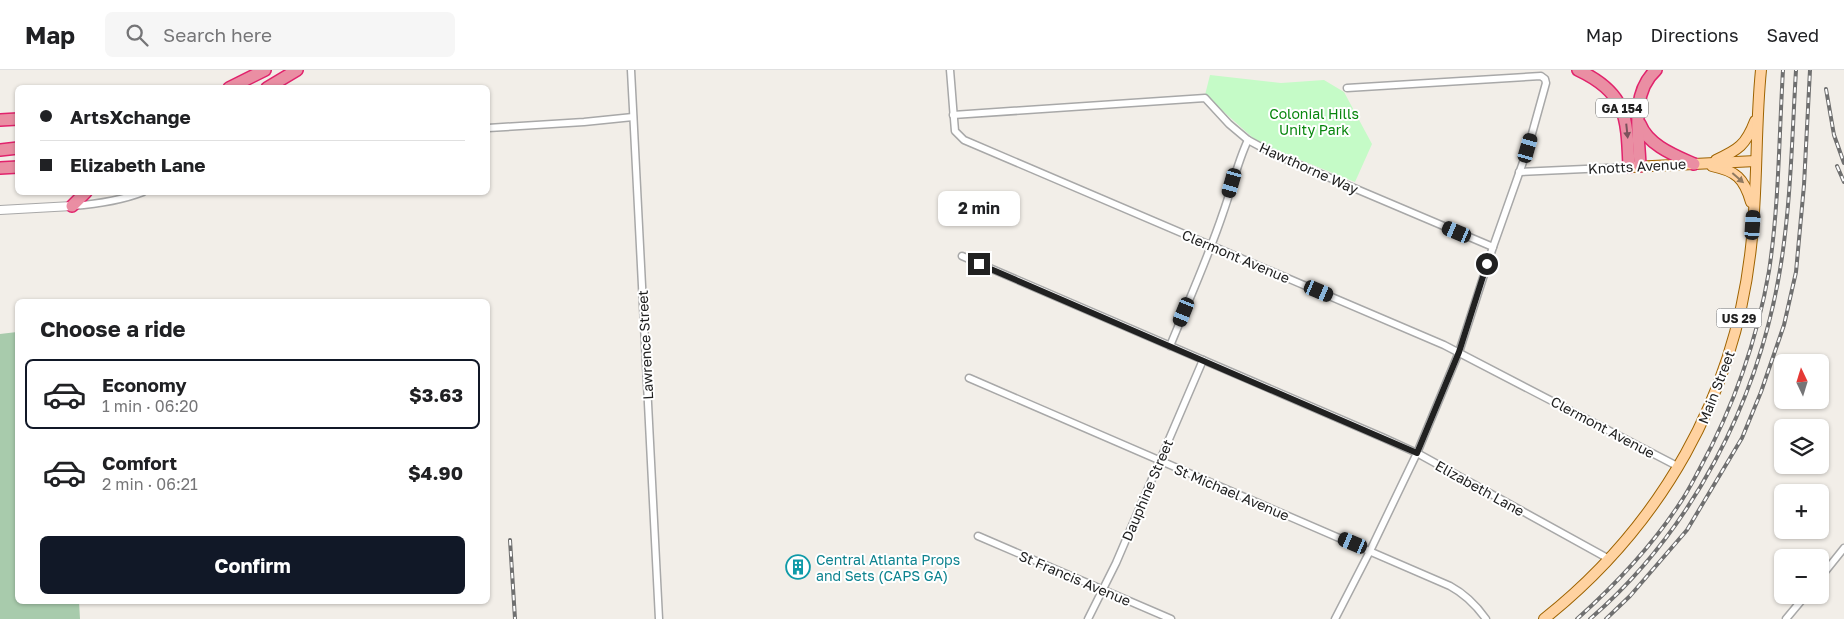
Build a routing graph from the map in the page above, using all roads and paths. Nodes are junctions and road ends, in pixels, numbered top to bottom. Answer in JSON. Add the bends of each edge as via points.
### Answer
{"nodes":[{"id":1,"x":265,"y":70,"type":"edge"},
{"id":2,"x":297,"y":70,"type":"edge"},
{"id":3,"x":631,"y":70,"type":"edge"},
{"id":4,"x":950,"y":70,"type":"edge"},
{"id":5,"x":1578,"y":70,"type":"edge"},
{"id":6,"x":1656,"y":70,"type":"edge"},
{"id":7,"x":1760,"y":75,"type":"edge"},
{"id":8,"x":235,"y":85,"type":"edge"},
{"id":9,"x":272,"y":85,"type":"edge"},
{"id":10,"x":1347,"y":88,"type":"dead end"},
{"id":11,"x":953,"y":115,"type":"junction"},
{"id":12,"x":1757,"y":115,"type":"junction"},
{"id":13,"x":634,"y":117,"type":"junction"},
{"id":14,"x":15,"y":119,"type":"edge"},
{"id":15,"x":0,"y":120,"type":"edge"},
{"id":16,"x":1639,"y":122,"type":"junction"},
{"id":17,"x":490,"y":128,"type":"edge"},
{"id":18,"x":1248,"y":140,"type":"junction"},
{"id":19,"x":15,"y":148,"type":"edge"},
{"id":20,"x":0,"y":150,"type":"edge"},
{"id":21,"x":1756,"y":160,"type":"junction"},
{"id":22,"x":1701,"y":163,"type":"junction"},
{"id":23,"x":15,"y":167,"type":"edge"},
{"id":24,"x":1635,"y":167,"type":"junction"},
{"id":25,"x":0,"y":168,"type":"edge"},
{"id":26,"x":1518,"y":172,"type":"junction"},
{"id":27,"x":83,"y":195,"type":"edge"},
{"id":28,"x":132,"y":195,"type":"edge"},
{"id":29,"x":72,"y":206,"type":"junction"},
{"id":30,"x":0,"y":210,"type":"edge"},
{"id":31,"x":1754,"y":210,"type":"junction"},
{"id":32,"x":1212,"y":245,"type":"junction"},
{"id":33,"x":1493,"y":247,"type":"junction"},
{"id":34,"x":962,"y":256,"type":"dead end"},
{"id":35,"x":1170,"y":346,"type":"junction"},
{"id":36,"x":1459,"y":352,"type":"junction"},
{"id":37,"x":1204,"y":360,"type":"junction"},
{"id":38,"x":969,"y":378,"type":"dead end"},
{"id":39,"x":1417,"y":453,"type":"junction"},
{"id":40,"x":1160,"y":460,"type":"junction"},
{"id":41,"x":1679,"y":467,"type":"junction"},
{"id":42,"x":978,"y":536,"type":"dead end"},
{"id":43,"x":1844,"y":548,"type":"edge"},
{"id":44,"x":1370,"y":551,"type":"junction"},
{"id":45,"x":1609,"y":559,"type":"junction"},
{"id":46,"x":1829,"y":567,"type":"edge"},
{"id":47,"x":1103,"y":589,"type":"junction"},
{"id":48,"x":1798,"y":604,"type":"edge"},
{"id":49,"x":659,"y":619,"type":"edge"},
{"id":50,"x":1088,"y":619,"type":"edge"},
{"id":51,"x":1171,"y":619,"type":"edge"},
{"id":52,"x":1335,"y":619,"type":"edge"},
{"id":53,"x":1486,"y":619,"type":"edge"},
{"id":54,"x":1544,"y":619,"type":"edge"},
{"id":55,"x":1786,"y":619,"type":"edge"}],
"edges":[{"from":1,"to":8,"type":"highway"},
{"from":2,"to":9,"type":"highway"},
{"from":3,"to":13,"type":"street","name":"Lawrence Street"},
{"from":4,"to":11,"type":"street","name":"Clermont Avenue"},
{"from":5,"to":24,"type":"highway","number":"GA 154","one_way":true,"via":[[1597,79],[1621,106]]},
{"from":6,"to":16,"type":"highway","via":[[1644,84],[1638,100]]},
{"from":7,"to":12,"type":"main road","name":"Main Street","number":"US 29"},
{"from":10,"to":26,"type":"street","via":[[1541,76],[1546,84]]},
{"from":11,"to":18,"type":"street","name":"Hawthorne Way","via":[[1205,98]]},
{"from":11,"to":32,"type":"street","name":"Clermont Avenue","via":[[955,131],[964,140]]},
{"from":12,"to":21,"type":"main road","name":"Main Street","number":"US 29"},
{"from":12,"to":22,"type":"main road","via":[[1751,131],[1737,150]]},
{"from":13,"to":17,"type":"street"},
{"from":13,"to":49,"type":"street","name":"Lawrence Street"},
{"from":14,"to":15,"type":"highway"},
{"from":16,"to":22,"type":"highway","via":[[1651,140],[1674,154]]},
{"from":16,"to":24,"type":"highway"},
{"from":18,"to":32,"type":"street"},
{"from":18,"to":33,"type":"street","name":"Hawthorne Way","via":[[1276,155]]},
{"from":19,"to":20,"type":"highway"},
{"from":21,"to":22,"type":"main road","name":"Knotts Avenue"},
{"from":21,"to":31,"type":"main road","name":"Main Street","number":"US 29"},
{"from":22,"to":24,"type":"main road","name":"Knotts Avenue"},
{"from":22,"to":31,"type":"main road","one_way":true,"via":[[1730,171],[1742,180]]},
{"from":23,"to":25,"type":"highway"},
{"from":24,"to":26,"type":"street","name":"Knotts Avenue"},
{"from":26,"to":33,"type":"street"},
{"from":27,"to":29,"type":"highway"},
{"from":28,"to":29,"type":"street","via":[[110,202]]},
{"from":29,"to":30,"type":"street"},
{"from":31,"to":41,"type":"main road","name":"Main Street","number":"US 29","via":[[1745,291],[1733,343],[1710,407]]},
{"from":32,"to":35,"type":"street"},
{"from":32,"to":36,"type":"street","name":"Clermont Avenue"},
{"from":33,"to":36,"type":"street"},
{"from":34,"to":35,"type":"street","name":"Elizabeth Lane"},
{"from":35,"to":37,"type":"street","name":"Elizabeth Lane"},
{"from":36,"to":39,"type":"street"},
{"from":36,"to":41,"type":"street","name":"Clermont Avenue"},
{"from":37,"to":39,"type":"street","name":"Elizabeth Lane"},
{"from":37,"to":40,"type":"street","name":"Dauphine Street"},
{"from":38,"to":40,"type":"street","name":"St Michael Avenue"},
{"from":39,"to":44,"type":"street"},
{"from":39,"to":45,"type":"street","name":"Elizabeth Lane"},
{"from":40,"to":44,"type":"street","name":"St Michael Avenue"},
{"from":40,"to":47,"type":"street","name":"Dauphine Street"},
{"from":41,"to":45,"type":"main road","name":"Main Street","number":"US 29","via":[[1645,516]]},
{"from":42,"to":47,"type":"street","name":"St Francis Avenue"},
{"from":43,"to":46,"type":"street"},
{"from":44,"to":52,"type":"street"},
{"from":44,"to":53,"type":"street","name":"St Michael Avenue","via":[[1462,592]]},
{"from":45,"to":54,"type":"main road","name":"Main Street","number":"US 29"},
{"from":47,"to":50,"type":"street","name":"Dauphine Street"},
{"from":47,"to":51,"type":"street","name":"St Francis Avenue"},
{"from":48,"to":55,"type":"street"}]}
